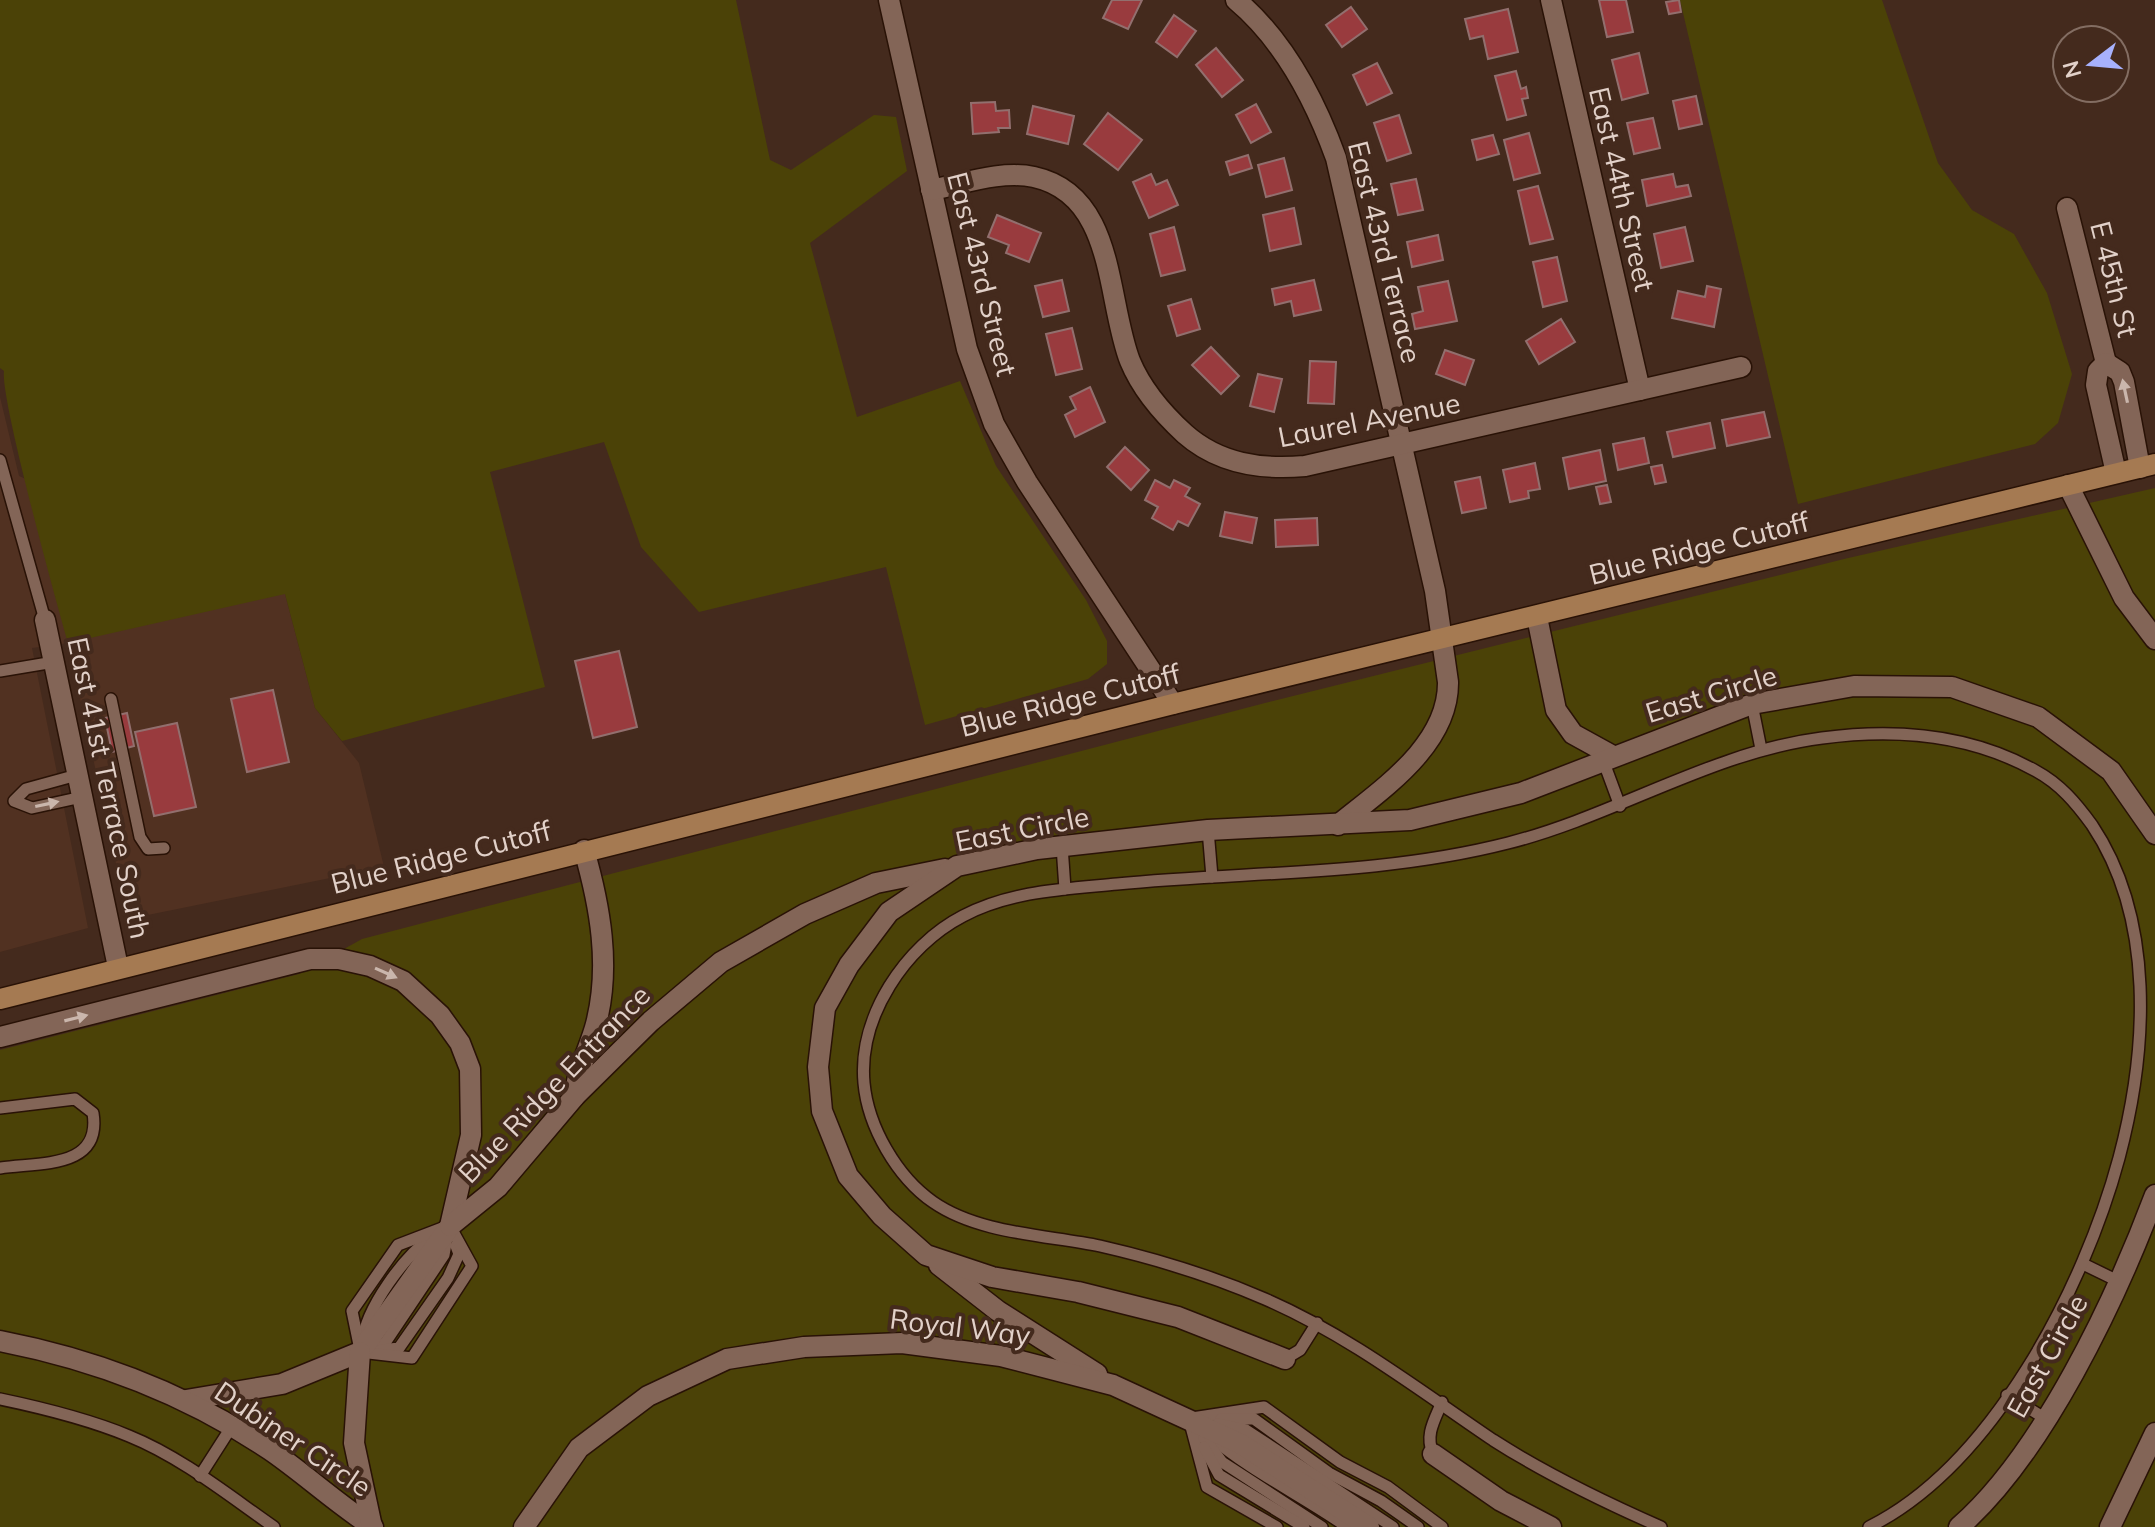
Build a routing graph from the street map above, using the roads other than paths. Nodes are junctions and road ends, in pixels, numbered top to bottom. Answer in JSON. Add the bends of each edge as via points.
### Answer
{"nodes":[{"id":1,"x":889,"y":0,"type":"edge"},
{"id":2,"x":1236,"y":0,"type":"edge"},
{"id":3,"x":1551,"y":0,"type":"edge"},
{"id":4,"x":931,"y":190,"type":"junction"},
{"id":5,"x":2067,"y":208,"type":"dead end"},
{"id":6,"x":2106,"y":363,"type":"junction"},
{"id":7,"x":1741,"y":367,"type":"dead end"},
{"id":8,"x":1640,"y":390,"type":"junction"},
{"id":9,"x":1402,"y":446,"type":"junction"},
{"id":10,"x":0,"y":460,"type":"edge"},
{"id":11,"x":2147,"y":466,"type":"edge"},
{"id":12,"x":2116,"y":473,"type":"junction"},
{"id":13,"x":2,"y":483,"type":"edge"},
{"id":14,"x":2068,"y":485,"type":"junction"},
{"id":15,"x":1537,"y":617,"type":"junction"},
{"id":16,"x":45,"y":620,"type":"joint"},
{"id":17,"x":1442,"y":637,"type":"junction"},
{"id":18,"x":2155,"y":639,"type":"edge"},
{"id":19,"x":54,"y":662,"type":"junction"},
{"id":20,"x":0,"y":671,"type":"edge"},
{"id":21,"x":111,"y":699,"type":"dead end"},
{"id":22,"x":1173,"y":704,"type":"junction"},
{"id":23,"x":1752,"y":704,"type":"junction"},
{"id":24,"x":1761,"y":749,"type":"junction"},
{"id":25,"x":1608,"y":758,"type":"junction"},
{"id":26,"x":77,"y":775,"type":"junction"},
{"id":27,"x":82,"y":797,"type":"junction"},
{"id":28,"x":1620,"y":806,"type":"junction"},
{"id":29,"x":1338,"y":825,"type":"junction"},
{"id":30,"x":1208,"y":830,"type":"junction"},
{"id":31,"x":2155,"y":834,"type":"edge"},
{"id":32,"x":1062,"y":846,"type":"junction"},
{"id":33,"x":164,"y":848,"type":"dead end"},
{"id":34,"x":584,"y":850,"type":"junction"},
{"id":35,"x":957,"y":866,"type":"junction"},
{"id":36,"x":1212,"y":877,"type":"junction"},
{"id":37,"x":1065,"y":889,"type":"junction"},
{"id":38,"x":118,"y":967,"type":"junction"},
{"id":39,"x":0,"y":999,"type":"edge"},
{"id":40,"x":0,"y":1037,"type":"edge"},
{"id":41,"x":575,"y":1096,"type":"junction"},
{"id":42,"x":0,"y":1108,"type":"edge"},
{"id":43,"x":0,"y":1168,"type":"edge"},
{"id":44,"x":2155,"y":1195,"type":"edge"},
{"id":45,"x":450,"y":1226,"type":"junction"},
{"id":46,"x":926,"y":1255,"type":"junction"},
{"id":47,"x":2083,"y":1264,"type":"junction"},
{"id":48,"x":2120,"y":1282,"type":"junction"},
{"id":49,"x":1317,"y":1323,"type":"junction"},
{"id":50,"x":0,"y":1341,"type":"edge"},
{"id":51,"x":360,"y":1352,"type":"junction"},
{"id":52,"x":1285,"y":1359,"type":"joint"},
{"id":53,"x":1113,"y":1385,"type":"junction"},
{"id":54,"x":2007,"y":1395,"type":"junction"},
{"id":55,"x":0,"y":1399,"type":"edge"},
{"id":56,"x":186,"y":1400,"type":"junction"},
{"id":57,"x":1442,"y":1402,"type":"junction"},
{"id":58,"x":1189,"y":1419,"type":"junction"},
{"id":59,"x":2046,"y":1419,"type":"junction"},
{"id":60,"x":232,"y":1426,"type":"junction"},
{"id":61,"x":2155,"y":1433,"type":"edge"},
{"id":62,"x":1433,"y":1454,"type":"joint"},
{"id":63,"x":200,"y":1476,"type":"junction"},
{"id":64,"x":347,"y":1520,"type":"edge"},
{"id":65,"x":274,"y":1527,"type":"edge"},
{"id":66,"x":372,"y":1527,"type":"edge"},
{"id":67,"x":524,"y":1527,"type":"edge"},
{"id":68,"x":1277,"y":1527,"type":"edge"},
{"id":69,"x":1304,"y":1527,"type":"edge"},
{"id":70,"x":1322,"y":1527,"type":"edge"},
{"id":71,"x":1347,"y":1527,"type":"edge"},
{"id":72,"x":1369,"y":1527,"type":"edge"},
{"id":73,"x":1393,"y":1527,"type":"edge"},
{"id":74,"x":1418,"y":1527,"type":"edge"},
{"id":75,"x":1442,"y":1527,"type":"edge"},
{"id":76,"x":1551,"y":1527,"type":"edge"},
{"id":77,"x":1661,"y":1527,"type":"edge"},
{"id":78,"x":1869,"y":1527,"type":"edge"},
{"id":79,"x":1959,"y":1527,"type":"edge"},
{"id":80,"x":2110,"y":1527,"type":"edge"}],
"edges":[{"from":1,"to":4,"type":"street","name":"East 43rd Street"},
{"from":2,"to":9,"type":"street","name":"East 43rd Terrace","via":[[1284,53],[1321,115],[1336,158]]},
{"from":3,"to":8,"type":"street","name":"East 44th Street"},
{"from":4,"to":9,"type":"street","name":"Laurel Avenue","via":[[1021,175],[1048,182],[1082,206],[1097,231],[1138,379],[1196,444],[1239,463],[1281,468]]},
{"from":4,"to":22,"type":"street","name":"East 43rd Street","via":[[967,349],[994,424]]},
{"from":5,"to":6,"type":"street","name":"E 45th St"},
{"from":11,"to":6,"type":"street","name":"E 45th St","one_way":true,"via":[[2124,382]]},
{"from":6,"to":12,"type":"street","name":"E 45th St","via":[[2096,385]]},
{"from":7,"to":8,"type":"street","name":"Laurel Avenue"},
{"from":8,"to":9,"type":"street","name":"Laurel Avenue"},
{"from":9,"to":17,"type":"street","name":"East 43rd Terrace"},
{"from":10,"to":13,"type":"lane"},
{"from":11,"to":12,"type":"main road","name":"Blue Ridge Cutoff"},
{"from":12,"to":14,"type":"main road","name":"Blue Ridge Cutoff"},
{"from":13,"to":16,"type":"lane"},
{"from":14,"to":15,"type":"main road","name":"Blue Ridge Cutoff"},
{"from":14,"to":18,"type":"street","via":[[2124,598]]},
{"from":15,"to":17,"type":"main road","name":"Blue Ridge Cutoff"},
{"from":15,"to":25,"type":"street","via":[[1556,710],[1573,734]]},
{"from":16,"to":19,"type":"street","name":"East 41st Terrace South"},
{"from":17,"to":22,"type":"main road","name":"Blue Ridge Cutoff"},
{"from":17,"to":29,"type":"street","via":[[1448,696],[1436,729],[1400,775]]},
{"from":19,"to":20,"type":"lane"},
{"from":19,"to":26,"type":"street","name":"East 41st Terrace South"},
{"from":21,"to":33,"type":"lane","via":[[140,837],[148,849]]},
{"from":22,"to":34,"type":"main road","name":"Blue Ridge Cutoff"},
{"from":23,"to":24,"type":"lane"},
{"from":23,"to":25,"type":"street","name":"East Circle"},
{"from":23,"to":31,"type":"street","name":"East Circle","via":[[1854,686],[1952,687],[2038,717],[2111,771]]},
{"from":24,"to":28,"type":"lane"},
{"from":24,"to":47,"type":"lane","via":[[1883,733],[1959,740],[2045,775],[2073,799],[2105,841],[2140,924],[2144,990],[2123,1142]]},
{"from":25,"to":28,"type":"lane"},
{"from":25,"to":29,"type":"street","name":"East Circle","via":[[1521,793],[1410,820]]},
{"from":26,"to":27,"type":"street","name":"East 41st Terrace South"},
{"from":26,"to":27,"type":"lane","one_way":true,"via":[[26,789],[14,801],[32,808]]},
{"from":27,"to":38,"type":"street","name":"East 41st Terrace South"},
{"from":28,"to":36,"type":"lane","via":[[1511,842],[1409,865]]},
{"from":29,"to":30,"type":"street","name":"East Circle"},
{"from":30,"to":32,"type":"street","name":"East Circle"},
{"from":30,"to":36,"type":"lane"},
{"from":32,"to":35,"type":"street","name":"East Circle"},
{"from":32,"to":37,"type":"lane"},
{"from":34,"to":38,"type":"main road","name":"Blue Ridge Cutoff"},
{"from":34,"to":41,"type":"street","via":[[599,906],[603,970],[596,1022]]},
{"from":35,"to":41,"type":"street","name":"Blue Ridge Entrance","via":[[876,883],[805,914],[721,962]]},
{"from":35,"to":46,"type":"street","name":"East Circle","via":[[889,912],[849,965],[825,1008],[818,1067],[822,1111],[848,1176]]},
{"from":36,"to":37,"type":"lane"},
{"from":37,"to":49,"type":"lane","via":[[1001,900],[958,918],[901,968],[882,998],[862,1071],[867,1106],[881,1137],[916,1189],[945,1210],[982,1224],[1172,1264]]},
{"from":38,"to":39,"type":"main road","name":"Blue Ridge Cutoff"},
{"from":40,"to":45,"type":"street","one_way":true,"via":[[310,959],[370,966],[403,981],[440,1015],[470,1069],[471,1135]]},
{"from":41,"to":45,"type":"street","name":"Blue Ridge Entrance","via":[[498,1187]]},
{"from":42,"to":43,"type":"lane","via":[[75,1099],[93,1113],[96,1132],[90,1147],[72,1158]]},
{"from":44,"to":48,"type":"street","name":"East Circle"},
{"from":45,"to":51,"type":"street"},
{"from":45,"to":51,"type":"lane","via":[[398,1245],[352,1311]]},
{"from":45,"to":51,"type":"lane","via":[[459,1254],[399,1348]]},
{"from":46,"to":52,"type":"street","name":"East Circle","via":[[992,1277],[1178,1317]]},
{"from":46,"to":53,"type":"street","name":"East Circle","via":[[998,1311]]},
{"from":47,"to":48,"type":"lane"},
{"from":47,"to":54,"type":"lane","via":[[2041,1346]]},
{"from":48,"to":59,"type":"street","name":"East Circle"},
{"from":49,"to":52,"type":"lane","via":[[1300,1350]]},
{"from":49,"to":57,"type":"lane"},
{"from":50,"to":56,"type":"street","name":"Dubiner Circle","via":[[91,1362]]},
{"from":51,"to":56,"type":"street","via":[[282,1384]]},
{"from":51,"to":66,"type":"street","via":[[354,1443]]},
{"from":53,"to":58,"type":"street","name":"Royal Way"},
{"from":53,"to":67,"type":"street","name":"Royal Way","via":[[1001,1356],[902,1343],[804,1347],[727,1359],[648,1396],[579,1448]]},
{"from":54,"to":59,"type":"lane"},
{"from":54,"to":78,"type":"lane","via":[[1932,1485],[1904,1509]]},
{"from":55,"to":63,"type":"lane","via":[[131,1436]]},
{"from":56,"to":60,"type":"street","name":"Dubiner Circle"},
{"from":57,"to":62,"type":"lane","via":[[1430,1429]]},
{"from":57,"to":77,"type":"lane","via":[[1550,1474]]},
{"from":58,"to":68,"type":"lane","via":[[1207,1487]]},
{"from":58,"to":69,"type":"lane","via":[[1219,1475]]},
{"from":58,"to":70,"type":"lane","via":[[1222,1462]]},
{"from":58,"to":71,"type":"lane","via":[[1231,1454]]},
{"from":58,"to":72,"type":"street","name":"Royal Way","via":[[1241,1444]]},
{"from":58,"to":73,"type":"lane","via":[[1246,1430]]},
{"from":58,"to":74,"type":"lane","via":[[1254,1419]]},
{"from":58,"to":75,"type":"lane","via":[[1264,1407]]},
{"from":59,"to":79,"type":"street","name":"East Circle","via":[[1999,1485]]},
{"from":60,"to":63,"type":"lane"},
{"from":60,"to":64,"type":"street","name":"Dubiner Circle"},
{"from":61,"to":80,"type":"street"},
{"from":62,"to":76,"type":"street","via":[[1501,1501]]},
{"from":63,"to":65,"type":"lane"},
{"from":64,"to":66,"type":"street","name":"Dubiner Circle"}]}
